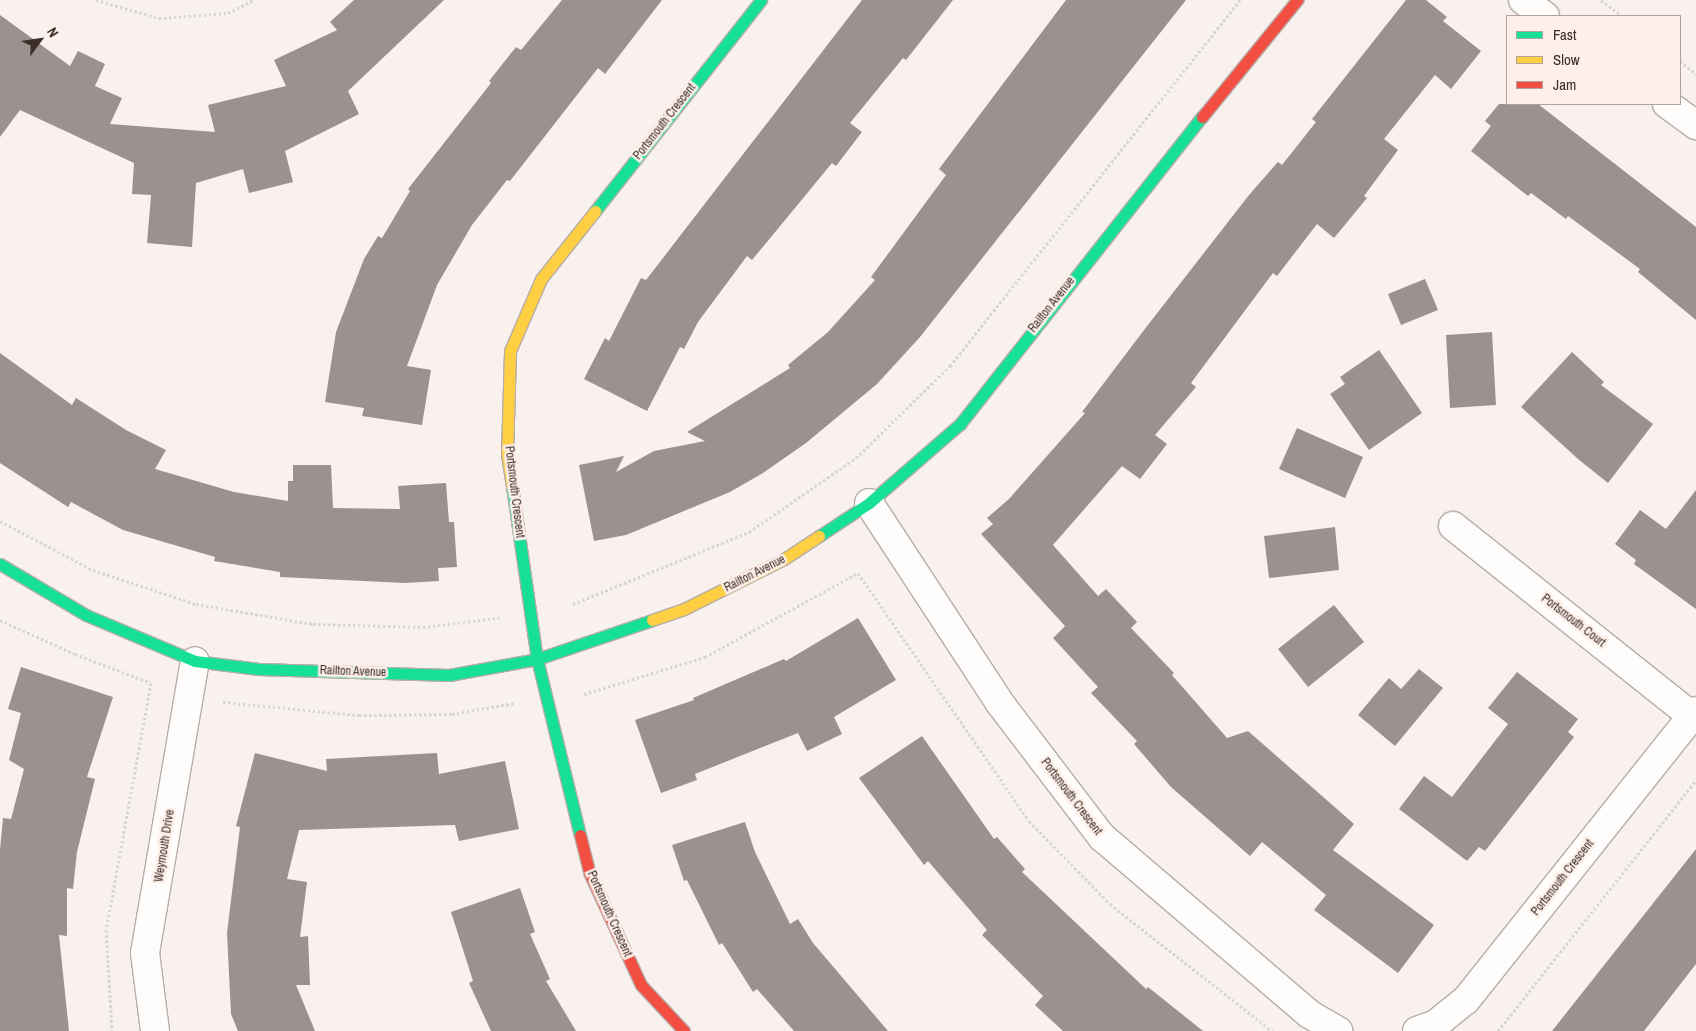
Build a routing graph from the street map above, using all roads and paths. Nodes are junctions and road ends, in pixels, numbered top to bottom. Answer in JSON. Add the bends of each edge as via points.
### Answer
{"nodes":[{"id":1,"x":96,"y":0,"type":"edge"},
{"id":2,"x":254,"y":0,"type":"edge"},
{"id":3,"x":761,"y":0,"type":"edge"},
{"id":4,"x":1240,"y":0,"type":"edge"},
{"id":5,"x":1297,"y":0,"type":"edge"},
{"id":6,"x":1523,"y":0,"type":"edge"},
{"id":7,"x":1601,"y":0,"type":"edge"},
{"id":8,"x":1544,"y":15,"type":"edge"},
{"id":9,"x":1621,"y":15,"type":"edge"},
{"id":10,"x":1681,"y":62,"type":"edge"},
{"id":11,"x":1696,"y":74,"type":"edge"},
{"id":12,"x":1668,"y":105,"type":"edge"},
{"id":13,"x":1696,"y":125,"type":"edge"},
{"id":14,"x":869,"y":503,"type":"junction"},
{"id":15,"x":0,"y":521,"type":"edge"},
{"id":16,"x":1453,"y":526,"type":"dead end"},
{"id":17,"x":0,"y":564,"type":"edge"},
{"id":18,"x":573,"y":604,"type":"dead end"},
{"id":19,"x":502,"y":618,"type":"dead end"},
{"id":20,"x":0,"y":620,"type":"edge"},
{"id":21,"x":537,"y":659,"type":"junction"},
{"id":22,"x":195,"y":661,"type":"junction"},
{"id":23,"x":584,"y":694,"type":"dead end"},
{"id":24,"x":223,"y":702,"type":"dead end"},
{"id":25,"x":520,"y":703,"type":"dead end"},
{"id":26,"x":1694,"y":714,"type":"edge"},
{"id":27,"x":1696,"y":780,"type":"edge"},
{"id":28,"x":112,"y":1031,"type":"edge"},
{"id":29,"x":155,"y":1031,"type":"edge"},
{"id":30,"x":684,"y":1031,"type":"edge"},
{"id":31,"x":1272,"y":1031,"type":"edge"},
{"id":32,"x":1339,"y":1031,"type":"edge"},
{"id":33,"x":1417,"y":1031,"type":"edge"},
{"id":34,"x":1498,"y":1031,"type":"edge"}],
"edges":[{"from":1,"to":2,"type":"path","via":[[159,18],[228,13]]},
{"from":3,"to":21,"type":"street","name":"Portsmouth Crescent","via":[[541,279],[510,351],[507,454]]},
{"from":4,"to":18,"type":"path","via":[[950,366],[856,458],[749,532]]},
{"from":5,"to":14,"type":"street","name":"Railton Avenue","via":[[1095,250],[960,424]]},
{"from":6,"to":8,"type":"street"},
{"from":7,"to":9,"type":"path"},
{"from":10,"to":11,"type":"path"},
{"from":12,"to":13,"type":"street"},
{"from":14,"to":21,"type":"street","name":"Railton Avenue","via":[[784,559],[684,609]]},
{"from":14,"to":32,"type":"street","name":"Portsmouth Crescent","via":[[999,702],[1102,837],[1309,1014]]},
{"from":15,"to":19,"type":"path","via":[[93,570],[196,604],[313,624],[423,626]]},
{"from":16,"to":26,"type":"street","name":"Portsmouth Court"},
{"from":17,"to":22,"type":"street","name":"Railton Avenue","via":[[86,615]]},
{"from":20,"to":28,"type":"path","via":[[151,683],[106,930]]},
{"from":21,"to":22,"type":"street","name":"Railton Avenue","via":[[450,675],[258,669]]},
{"from":21,"to":30,"type":"street","name":"Portsmouth Crescent","via":[[589,872],[641,985]]},
{"from":22,"to":29,"type":"street","name":"Weymouth Drive","via":[[145,954]]},
{"from":23,"to":31,"type":"path","via":[[705,657],[858,573],[1029,821],[1110,904]]},
{"from":24,"to":25,"type":"path","via":[[360,715],[452,714]]},
{"from":26,"to":33,"type":"street","name":"Portsmouth Crescent","via":[[1466,1000],[1436,1024]]},
{"from":27,"to":34,"type":"path"}]}
